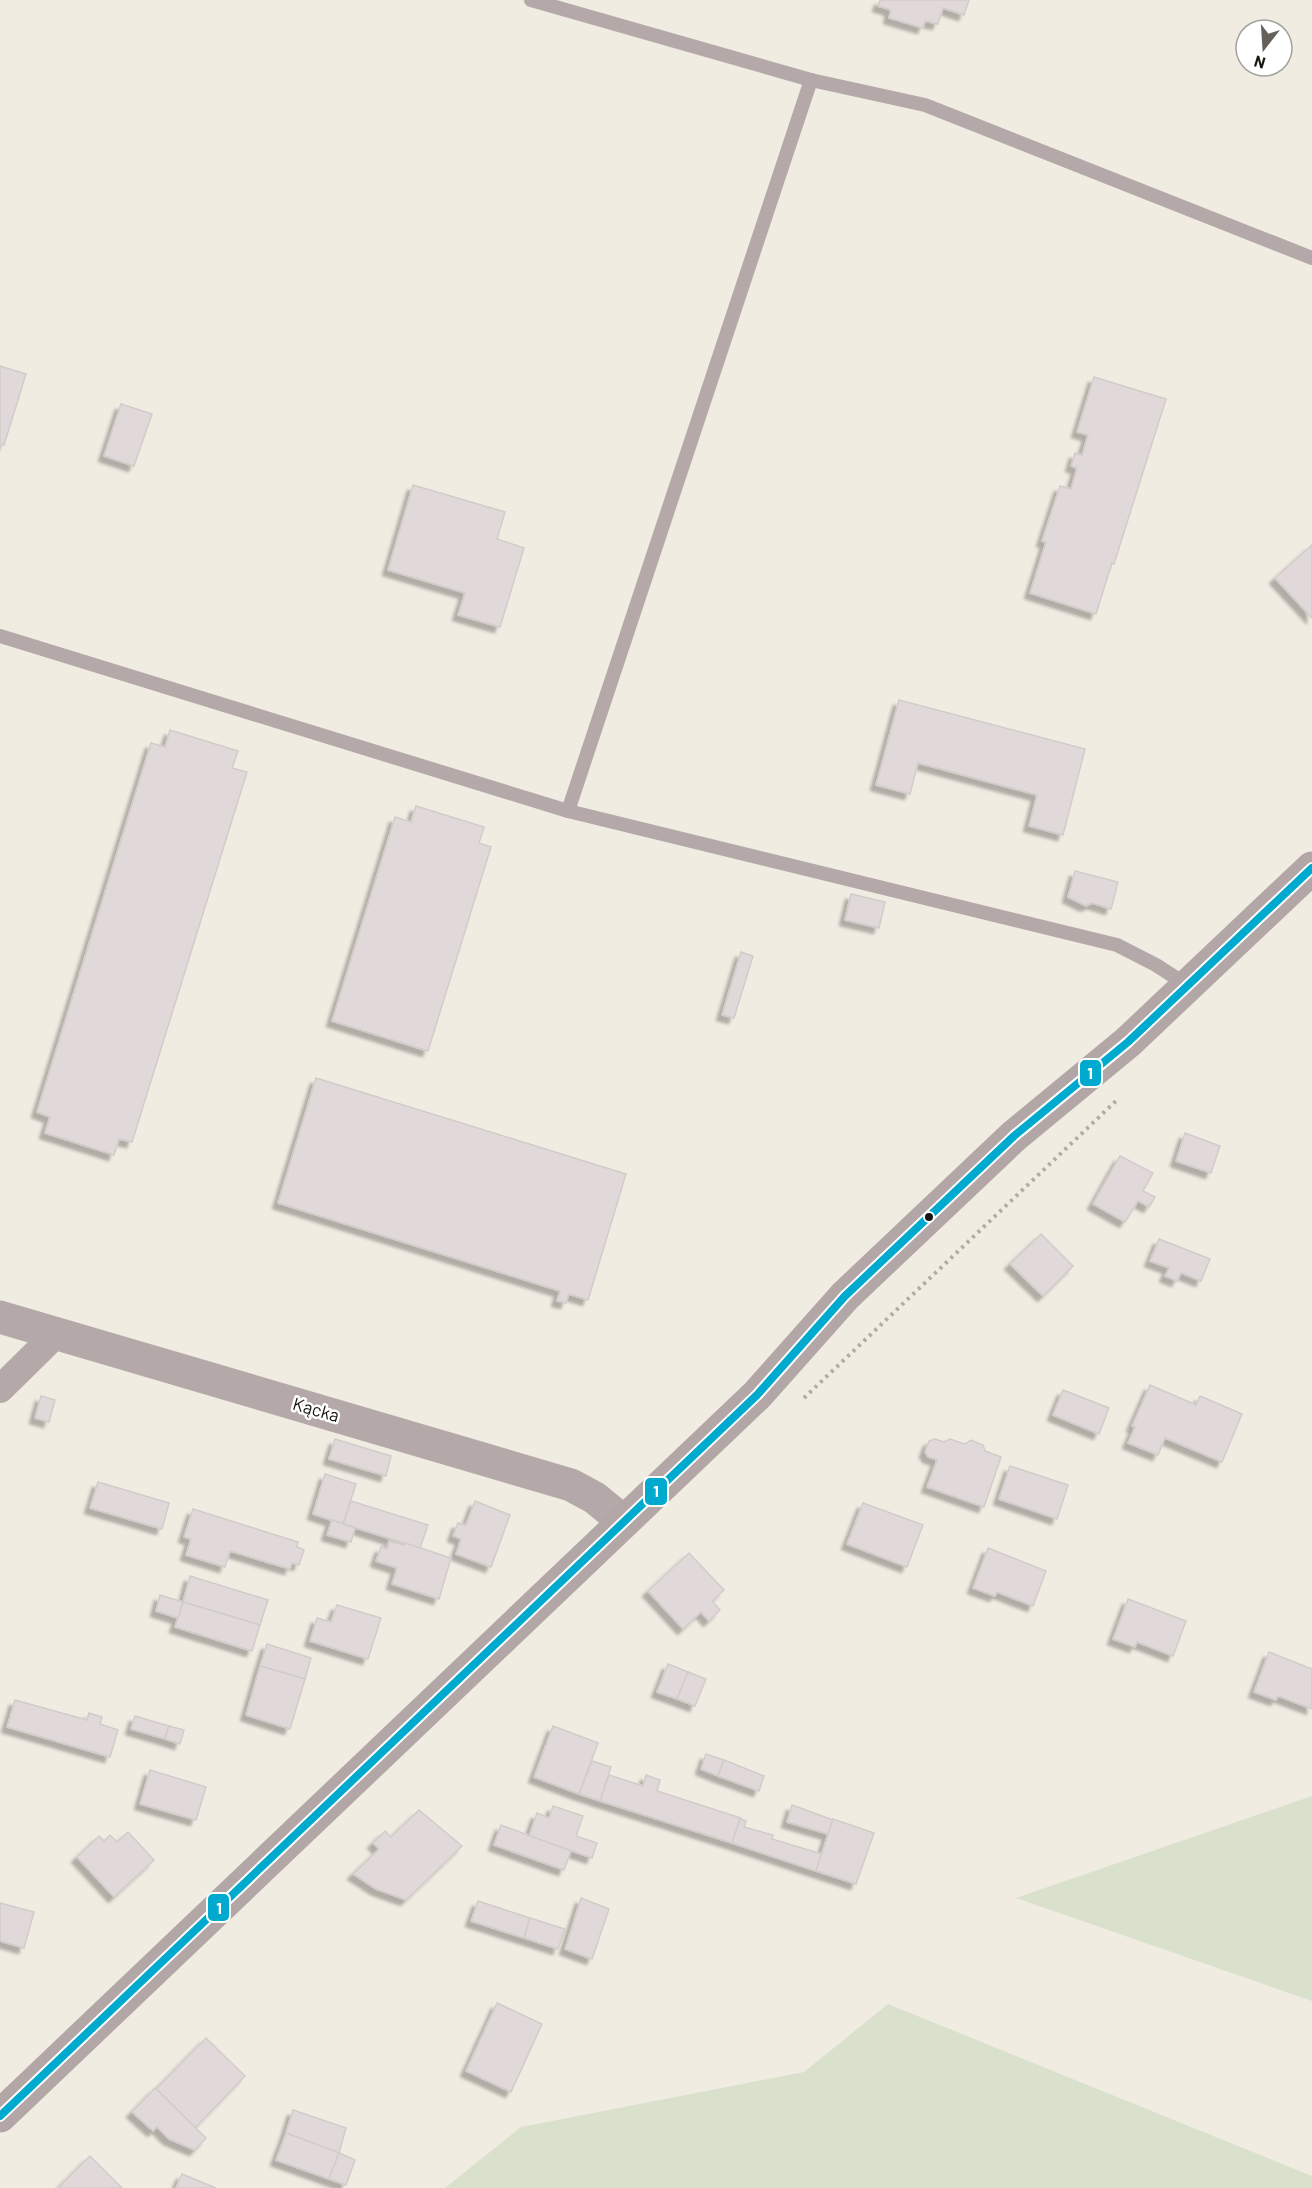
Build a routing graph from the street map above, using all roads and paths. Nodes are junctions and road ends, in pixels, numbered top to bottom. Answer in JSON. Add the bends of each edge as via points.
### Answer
{"nodes":[{"id":1,"x":531,"y":0,"type":"edge"},
{"id":2,"x":811,"y":80,"type":"junction"},
{"id":3,"x":1312,"y":258,"type":"edge"},
{"id":4,"x":0,"y":636,"type":"edge"},
{"id":5,"x":568,"y":812,"type":"junction"},
{"id":6,"x":1312,"y":868,"type":"edge"},
{"id":7,"x":1187,"y":985,"type":"junction"},
{"id":8,"x":1125,"y":1092,"type":"dead end"},
{"id":9,"x":0,"y":1317,"type":"edge"},
{"id":10,"x":56,"y":1334,"type":"junction"},
{"id":11,"x":0,"y":1389,"type":"edge"},
{"id":12,"x":801,"y":1401,"type":"dead end"},
{"id":13,"x":623,"y":1521,"type":"junction"},
{"id":14,"x":0,"y":2116,"type":"edge"}],
"edges":[{"from":1,"to":2,"type":"lane"},
{"from":2,"to":3,"type":"lane","via":[[925,105]]},
{"from":2,"to":5,"type":"lane"},
{"from":4,"to":5,"type":"lane"},
{"from":5,"to":7,"type":"lane","via":[[1117,945]]},
{"from":6,"to":7,"type":"main road"},
{"from":7,"to":13,"type":"main road","via":[[1128,1042],[1014,1136],[876,1266],[757,1395]]},
{"from":8,"to":12,"type":"path"},
{"from":9,"to":10,"type":"street","name":"Kącka"},
{"from":10,"to":11,"type":"street"},
{"from":10,"to":13,"type":"street","name":"Kącka","via":[[570,1485],[595,1498]]},
{"from":13,"to":14,"type":"main road"}]}
